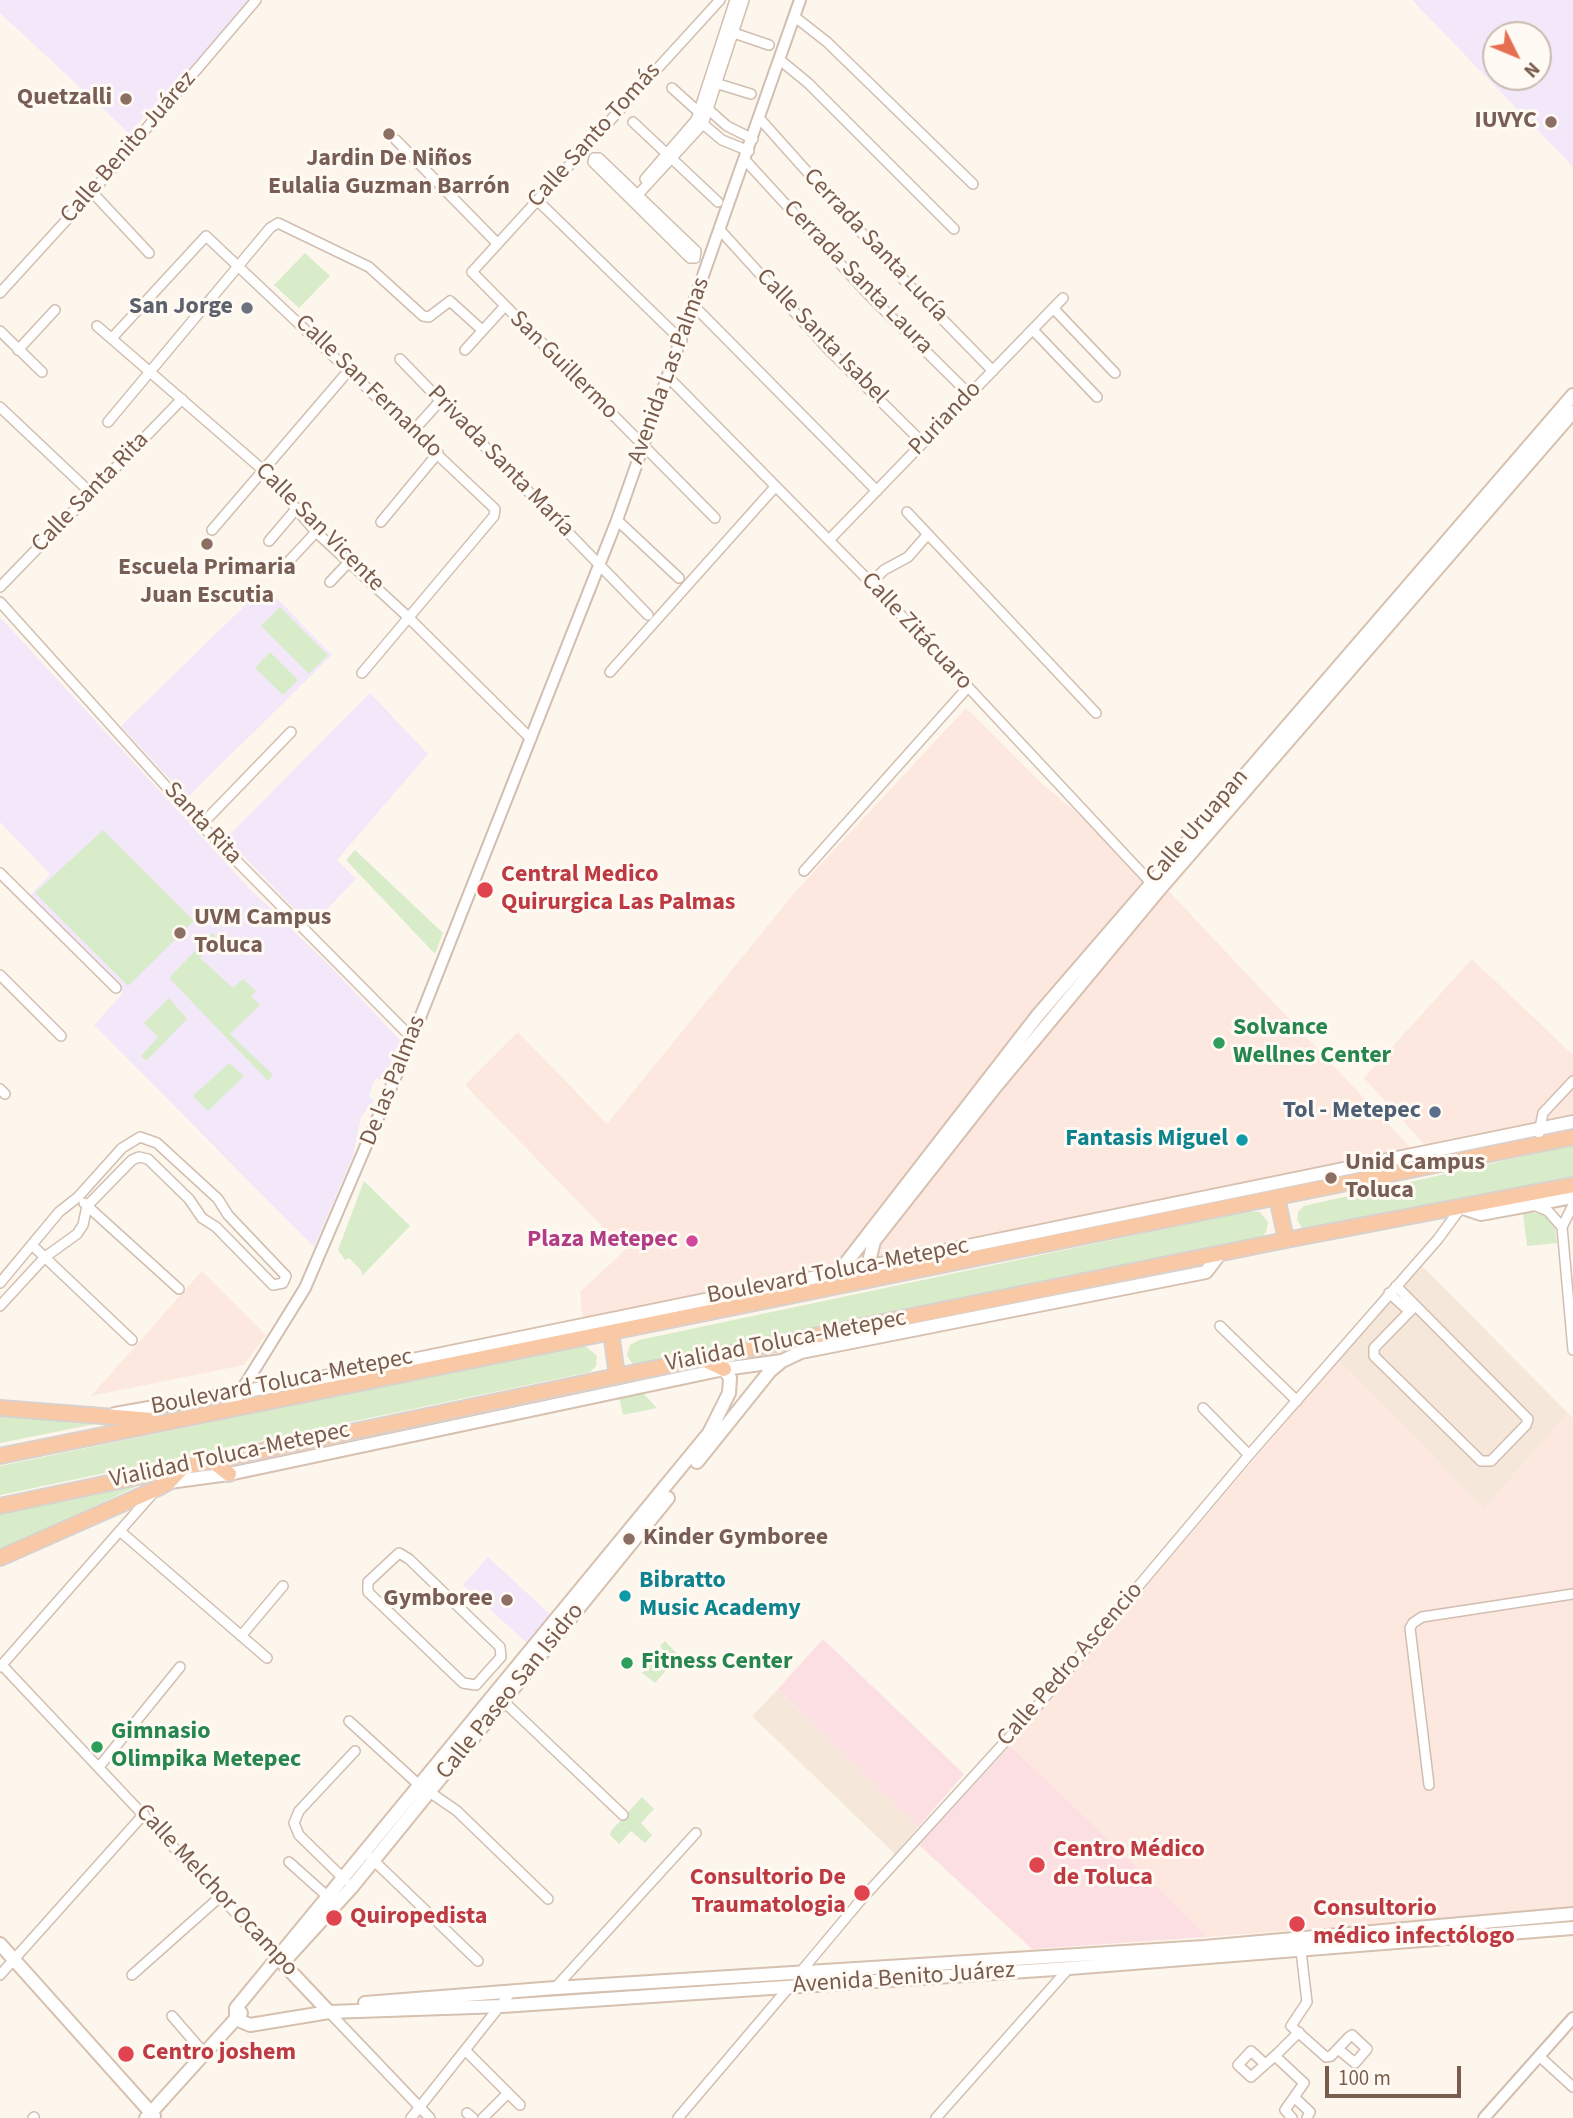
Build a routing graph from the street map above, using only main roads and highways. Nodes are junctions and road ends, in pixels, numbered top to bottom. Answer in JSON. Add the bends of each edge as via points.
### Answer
{"nodes":[{"id":1,"x":1573,"y":395,"type":"edge"},
{"id":2,"x":1573,"y":412,"type":"edge"},
{"id":3,"x":1323,"y":693,"type":"junction"},
{"id":4,"x":1154,"y":886,"type":"junction"},
{"id":5,"x":1573,"y":1122,"type":"edge"},
{"id":6,"x":1540,"y":1136,"type":"junction"},
{"id":7,"x":1573,"y":1138,"type":"edge"},
{"id":8,"x":1409,"y":1164,"type":"junction"},
{"id":9,"x":1573,"y":1185,"type":"edge"},
{"id":10,"x":1278,"y":1196,"type":"junction"},
{"id":11,"x":1573,"y":1197,"type":"edge"},
{"id":12,"x":1462,"y":1209,"type":"junction"},
{"id":13,"x":1286,"y":1240,"type":"junction"},
{"id":14,"x":1219,"y":1255,"type":"junction"},
{"id":15,"x":914,"y":1264,"type":"junction"},
{"id":16,"x":868,"y":1266,"type":"junction"},
{"id":17,"x":839,"y":1272,"type":"junction"},
{"id":18,"x":577,"y":1325,"type":"joint"},
{"id":19,"x":592,"y":1331,"type":"junction"},
{"id":20,"x":611,"y":1332,"type":"junction"},
{"id":21,"x":813,"y":1338,"type":"junction"},
{"id":22,"x":746,"y":1350,"type":"junction"},
{"id":23,"x":801,"y":1352,"type":"junction"},
{"id":24,"x":704,"y":1359,"type":"junction"},
{"id":25,"x":782,"y":1361,"type":"junction"},
{"id":26,"x":729,"y":1368,"type":"junction"},
{"id":27,"x":354,"y":1372,"type":"junction"},
{"id":28,"x":617,"y":1376,"type":"junction"},
{"id":29,"x":377,"y":1379,"type":"junction"},
{"id":30,"x":263,"y":1396,"type":"junction"},
{"id":31,"x":0,"y":1408,"type":"edge"},
{"id":32,"x":101,"y":1416,"type":"junction"},
{"id":33,"x":172,"y":1421,"type":"junction"},
{"id":34,"x":0,"y":1456,"type":"edge"},
{"id":35,"x":211,"y":1460,"type":"junction"},
{"id":36,"x":185,"y":1465,"type":"junction"},
{"id":37,"x":229,"y":1474,"type":"junction"},
{"id":38,"x":163,"y":1485,"type":"junction"},
{"id":39,"x":0,"y":1506,"type":"edge"},
{"id":40,"x":0,"y":1558,"type":"edge"},
{"id":41,"x":503,"y":1695,"type":"junction"},
{"id":42,"x":461,"y":1744,"type":"junction"},
{"id":43,"x":369,"y":1856,"type":"junction"},
{"id":44,"x":1573,"y":1914,"type":"edge"},
{"id":45,"x":1573,"y":1928,"type":"edge"},
{"id":46,"x":0,"y":1944,"type":"edge"},
{"id":47,"x":281,"y":1960,"type":"junction"},
{"id":48,"x":327,"y":2008,"type":"junction"},
{"id":49,"x":236,"y":2019,"type":"junction"},
{"id":50,"x":250,"y":2025,"type":"junction"},
{"id":51,"x":218,"y":2039,"type":"junction"},
{"id":52,"x":151,"y":2116,"type":"edge"}],
"edges":[{"from":1,"to":3,"type":"main road","name":"Calle Uruapan"},
{"from":2,"to":3,"type":"main road","name":"Calle Uruapan"},
{"from":3,"to":4,"type":"main road","name":"Calle Uruapan"},
{"from":4,"to":16,"type":"main road","name":"Calle Uruapan","via":[[874,1241]]},
{"from":4,"to":17,"type":"main road","name":"Calle Uruapan","via":[[1038,1015]]},
{"from":5,"to":6,"type":"main road"},
{"from":6,"to":7,"type":"highway","name":"Vialidad Toluca-Metepec"},
{"from":6,"to":8,"type":"highway","name":"Vialidad Toluca-Metepec"},
{"from":8,"to":10,"type":"highway","name":"Vialidad Toluca-Metepec"},
{"from":8,"to":15,"type":"main road","name":"Boulevard Toluca-Metepec"},
{"from":9,"to":12,"type":"highway","name":"Vialidad Toluca-Metepec"},
{"from":10,"to":13,"type":"highway"},
{"from":10,"to":15,"type":"highway","name":"Vialidad Toluca-Metepec"},
{"from":11,"to":12,"type":"main road","via":[[1481,1214]]},
{"from":12,"to":13,"type":"highway","name":"Vialidad Toluca-Metepec"},
{"from":13,"to":14,"type":"highway","name":"Vialidad Toluca-Metepec"},
{"from":14,"to":21,"type":"highway","name":"Vialidad Toluca-Metepec"},
{"from":14,"to":23,"type":"main road","via":[[1206,1272]]},
{"from":15,"to":16,"type":"main road","name":"Boulevard Toluca-Metepec"},
{"from":15,"to":20,"type":"highway","name":"Vialidad Toluca-Metepec"},
{"from":16,"to":17,"type":"main road","name":"Boulevard Toluca-Metepec"},
{"from":17,"to":19,"type":"main road","name":"Boulevard Toluca-Metepec"},
{"from":18,"to":19,"type":"highway"},
{"from":18,"to":27,"type":"main road","name":"Boulevard Toluca-Metepec"},
{"from":19,"to":20,"type":"highway","name":"Vialidad Toluca-Metepec"},
{"from":19,"to":29,"type":"highway","name":"Vialidad Toluca-Metepec"},
{"from":20,"to":28,"type":"highway"},
{"from":21,"to":22,"type":"highway","name":"Vialidad Toluca-Metepec"},
{"from":21,"to":23,"type":"highway"},
{"from":22,"to":24,"type":"highway","name":"Vialidad Toluca-Metepec"},
{"from":22,"to":26,"type":"highway"},
{"from":23,"to":25,"type":"main road"},
{"from":24,"to":26,"type":"highway"},
{"from":24,"to":28,"type":"highway","name":"Vialidad Toluca-Metepec"},
{"from":25,"to":26,"type":"main road"},
{"from":25,"to":41,"type":"main road","name":"Calle Paseo San Isidro"},
{"from":26,"to":37,"type":"main road"},
{"from":26,"to":41,"type":"main road","name":"Calle Paseo San Isidro","via":[[729,1394],[709,1433]]},
{"from":27,"to":29,"type":"highway"},
{"from":27,"to":30,"type":"main road","name":"Boulevard Toluca-Metepec"},
{"from":28,"to":35,"type":"highway","name":"Vialidad Toluca-Metepec"},
{"from":29,"to":30,"type":"highway","name":"Vialidad Toluca-Metepec"},
{"from":30,"to":32,"type":"main road","name":"Boulevard Toluca-Metepec","via":[[240,1392]]},
{"from":30,"to":33,"type":"highway","name":"Vialidad Toluca-Metepec","via":[[230,1409]]},
{"from":31,"to":32,"type":"highway"},
{"from":32,"to":33,"type":"highway"},
{"from":33,"to":34,"type":"highway","name":"Vialidad Toluca-Metepec"},
{"from":35,"to":36,"type":"highway","name":"Vialidad Toluca-Metepec"},
{"from":35,"to":37,"type":"highway"},
{"from":36,"to":38,"type":"highway"},
{"from":36,"to":39,"type":"highway","name":"Vialidad Toluca-Metepec"},
{"from":37,"to":38,"type":"main road"},
{"from":38,"to":40,"type":"highway"},
{"from":41,"to":42,"type":"main road","name":"Calle Paseo San Isidro"},
{"from":42,"to":43,"type":"main road","name":"Calle Paseo San Isidro","via":[[430,1791]]},
{"from":42,"to":43,"type":"main road","name":"Calle Paseo San Isidro","via":[[418,1784]]},
{"from":43,"to":47,"type":"main road","name":"Calle Paseo San Isidro","via":[[352,1886]]},
{"from":43,"to":47,"type":"main road","name":"Calle Paseo San Isidro","via":[[342,1877]]},
{"from":44,"to":48,"type":"main road","name":"Avenida Benito Juárez","via":[[1204,1947],[555,1988]]},
{"from":45,"to":48,"type":"main road","name":"Avenida Benito Juárez","via":[[502,2006]]},
{"from":46,"to":52,"type":"main road"},
{"from":47,"to":48,"type":"main road","name":"Calle Melchor Ocampo"},
{"from":47,"to":49,"type":"main road","name":"Calle Paseo San Isidro"},
{"from":48,"to":50,"type":"main road","name":"Avenida Benito Juárez"},
{"from":49,"to":50,"type":"main road"},
{"from":49,"to":51,"type":"main road","name":"Calle Paseo San Isidro"},
{"from":50,"to":51,"type":"main road","name":"Avenida Benito Juárez"},
{"from":51,"to":52,"type":"main road","name":"Calle Paseo San Isidro"}]}
